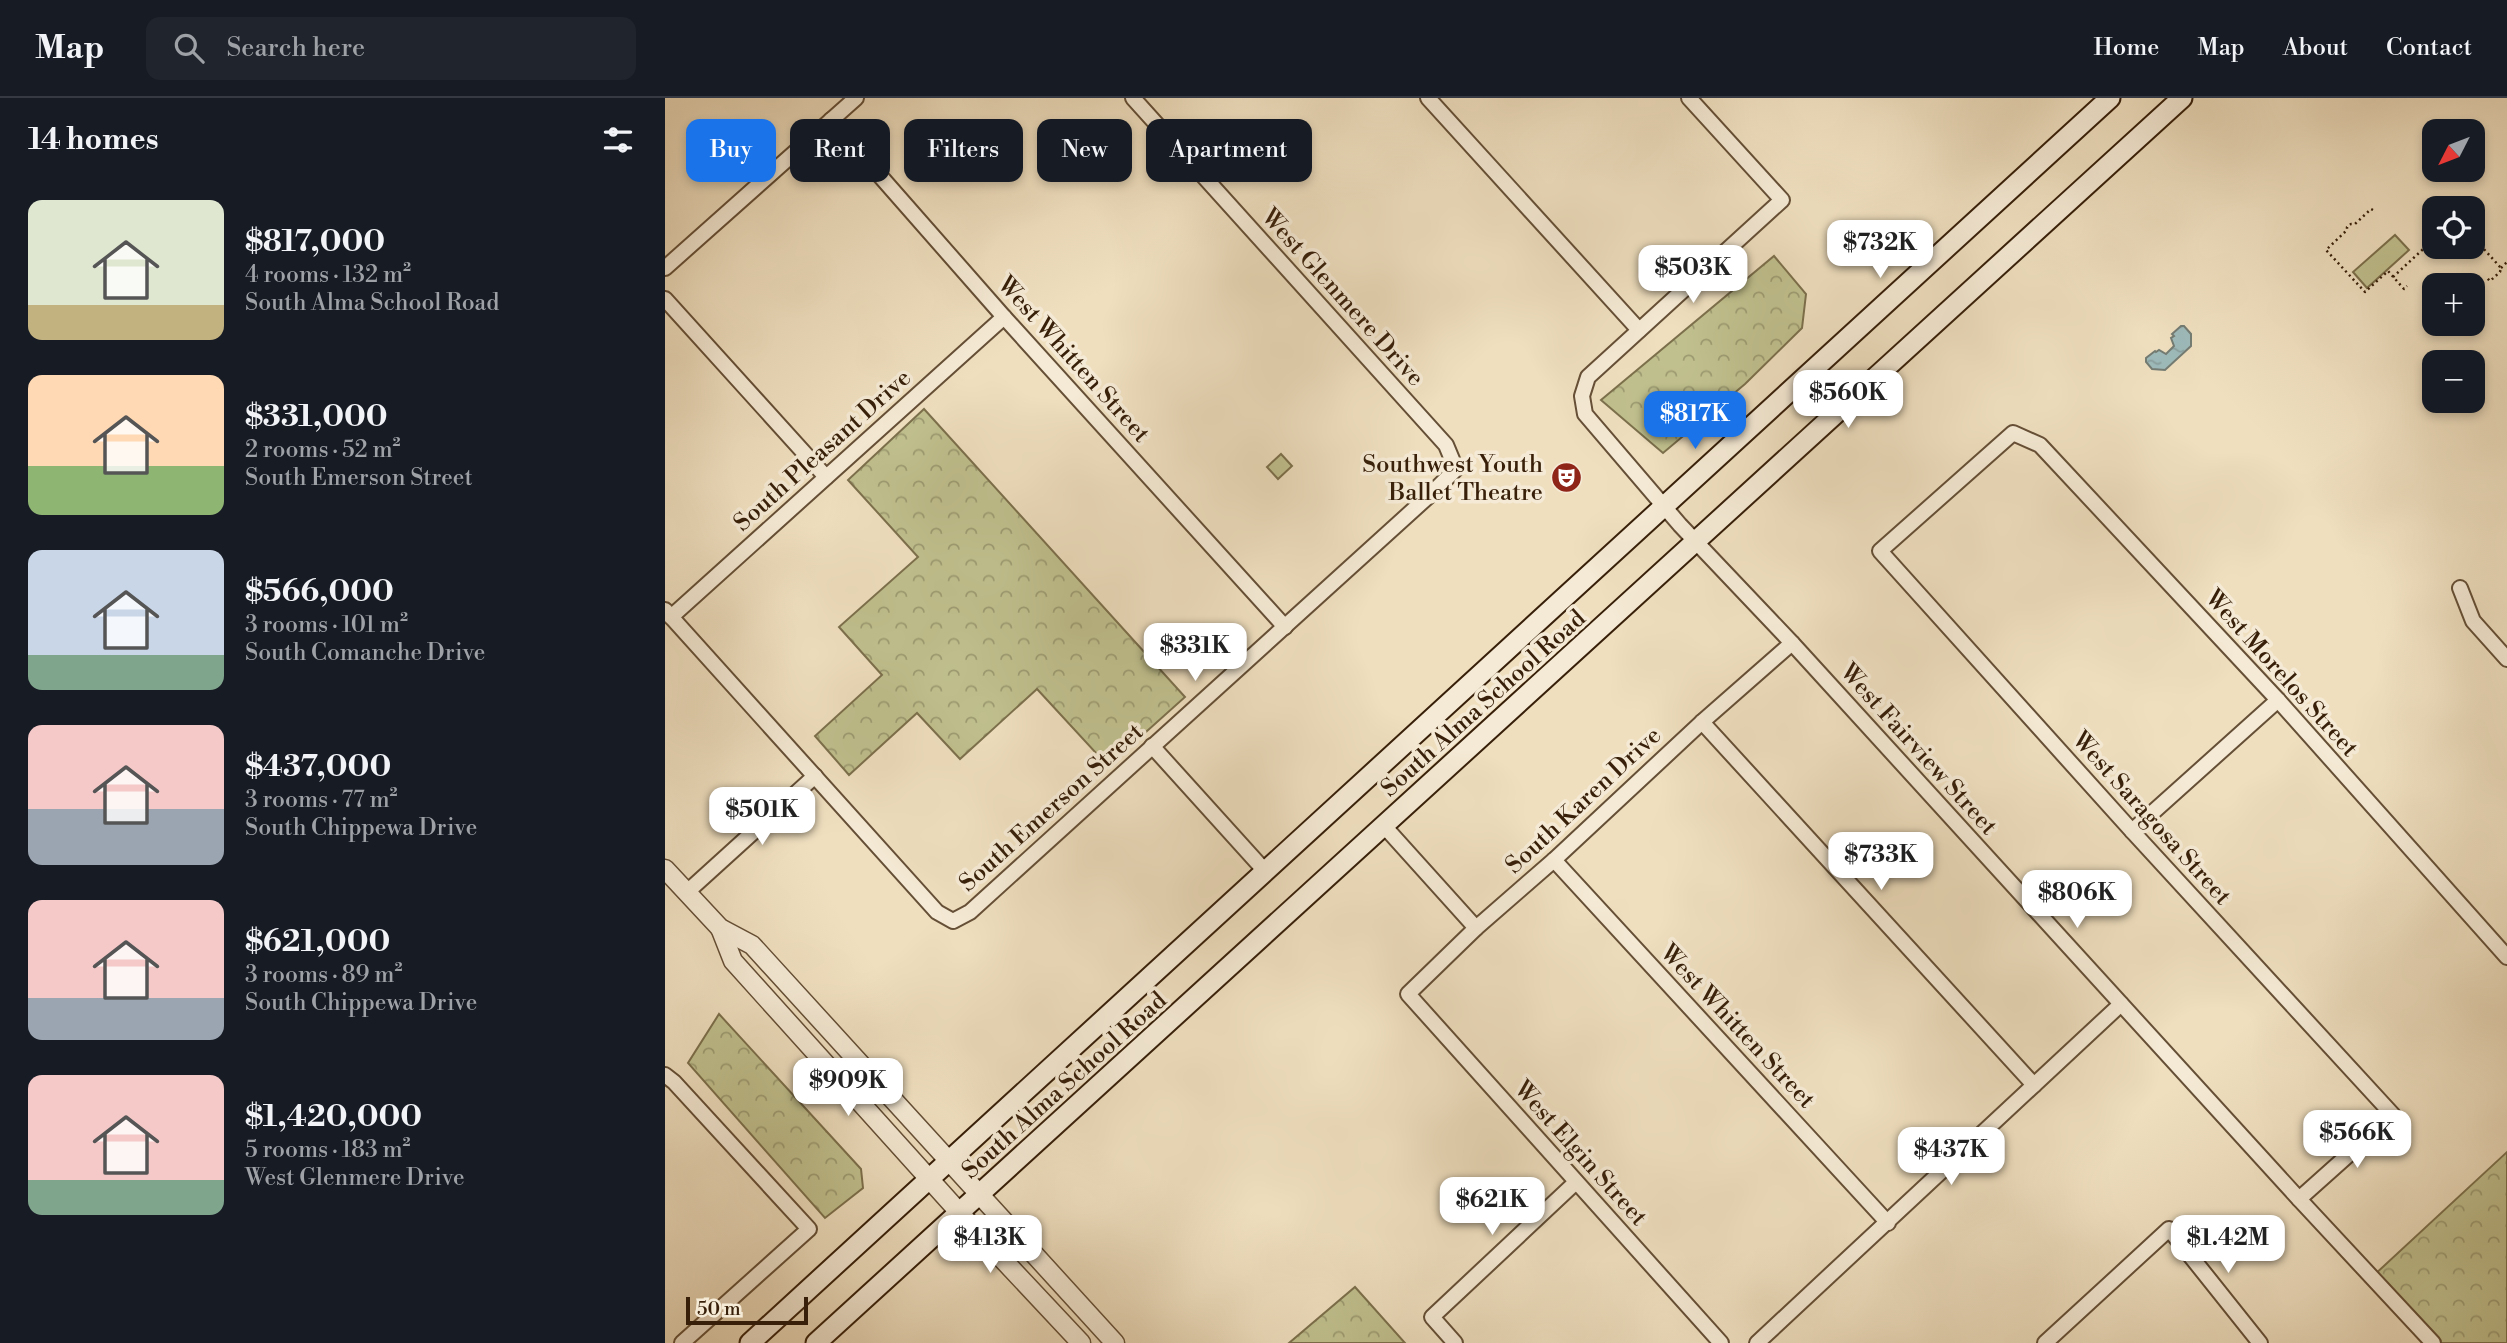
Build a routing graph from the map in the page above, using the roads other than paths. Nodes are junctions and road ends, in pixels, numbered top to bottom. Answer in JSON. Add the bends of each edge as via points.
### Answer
{"nodes":[{"id":1,"x":856,"y":98,"type":"edge"},
{"id":2,"x":1133,"y":98,"type":"edge"},
{"id":3,"x":1428,"y":98,"type":"edge"},
{"id":4,"x":1689,"y":98,"type":"edge"},
{"id":5,"x":2110,"y":98,"type":"edge"},
{"id":6,"x":2182,"y":98,"type":"edge"},
{"id":7,"x":832,"y":119,"type":"edge"},
{"id":8,"x":790,"y":157,"type":"edge"},
{"id":9,"x":885,"y":182,"type":"edge"},
{"id":10,"x":665,"y":268,"type":"edge"},
{"id":11,"x":665,"y":299,"type":"edge"},
{"id":12,"x":1004,"y":317,"type":"junction"},
{"id":13,"x":1639,"y":330,"type":"junction"},
{"id":14,"x":2013,"y":433,"type":"joint"},
{"id":15,"x":1456,"y":469,"type":"joint"},
{"id":16,"x":826,"y":477,"type":"junction"},
{"id":17,"x":1665,"y":506,"type":"junction"},
{"id":18,"x":1696,"y":541,"type":"junction"},
{"id":19,"x":2460,"y":588,"type":"dead end"},
{"id":20,"x":668,"y":613,"type":"edge"},
{"id":21,"x":1285,"y":627,"type":"junction"},
{"id":22,"x":1793,"y":643,"type":"junction"},
{"id":23,"x":2507,"y":659,"type":"edge"},
{"id":24,"x":2278,"y":700,"type":"junction"},
{"id":25,"x":1702,"y":722,"type":"junction"},
{"id":26,"x":1152,"y":746,"type":"junction"},
{"id":27,"x":815,"y":776,"type":"junction"},
{"id":28,"x":1385,"y":827,"type":"junction"},
{"id":29,"x":2132,"y":831,"type":"junction"},
{"id":30,"x":1554,"y":860,"type":"junction"},
{"id":31,"x":665,"y":869,"type":"edge"},
{"id":32,"x":1265,"y":871,"type":"junction"},
{"id":33,"x":686,"y":893,"type":"junction"},
{"id":34,"x":720,"y":928,"type":"junction"},
{"id":35,"x":1476,"y":928,"type":"junction"},
{"id":36,"x":2507,"y":957,"type":"edge"},
{"id":37,"x":1408,"y":994,"type":"joint"},
{"id":38,"x":2121,"y":1004,"type":"junction"},
{"id":39,"x":665,"y":1075,"type":"edge"},
{"id":40,"x":2034,"y":1085,"type":"junction"},
{"id":41,"x":949,"y":1161,"type":"junction"},
{"id":42,"x":929,"y":1179,"type":"junction"},
{"id":43,"x":1577,"y":1182,"type":"junction"},
{"id":44,"x":979,"y":1195,"type":"junction"},
{"id":45,"x":2299,"y":1199,"type":"junction"},
{"id":46,"x":959,"y":1212,"type":"junction"},
{"id":47,"x":1888,"y":1223,"type":"junction"},
{"id":48,"x":682,"y":1343,"type":"edge"},
{"id":49,"x":750,"y":1343,"type":"edge"},
{"id":50,"x":816,"y":1343,"type":"edge"},
{"id":51,"x":1081,"y":1343,"type":"edge"},
{"id":52,"x":1115,"y":1343,"type":"edge"},
{"id":53,"x":1455,"y":1343,"type":"edge"},
{"id":54,"x":1721,"y":1343,"type":"edge"},
{"id":55,"x":1756,"y":1343,"type":"edge"},
{"id":56,"x":2045,"y":1343,"type":"edge"},
{"id":57,"x":2260,"y":1343,"type":"edge"},
{"id":58,"x":2433,"y":1343,"type":"edge"}],
"edges":[{"from":1,"to":7,"type":"street"},
{"from":2,"to":15,"type":"street","name":"West Glenmere Drive","via":[[1446,445]]},
{"from":3,"to":13,"type":"street"},
{"from":4,"to":13,"type":"street","via":[[1782,200]]},
{"from":5,"to":17,"type":"main road","name":"South Alma School Road"},
{"from":6,"to":18,"type":"main road","name":"South Alma School Road"},
{"from":8,"to":10,"type":"street"},
{"from":9,"to":12,"type":"street","name":"West Whitten Street"},
{"from":11,"to":16,"type":"street"},
{"from":12,"to":16,"type":"street","name":"South Pleasant Drive"},
{"from":12,"to":21,"type":"street","name":"West Whitten Street"},
{"from":13,"to":17,"type":"street","name":"West Fairview Street","via":[[1588,377],[1582,396],[1585,414]]},
{"from":14,"to":24,"type":"street","name":"West Morelos Street","via":[[2041,445]]},
{"from":14,"to":29,"type":"street","name":"West Saragosa Street","via":[[1880,551]]},
{"from":15,"to":21,"type":"street","name":"South Emerson Street"},
{"from":16,"to":20,"type":"street","name":"South Pleasant Drive"},
{"from":17,"to":18,"type":"street","name":"West Fairview Street"},
{"from":17,"to":32,"type":"main road","name":"South Alma School Road"},
{"from":18,"to":22,"type":"street","name":"West Fairview Street"},
{"from":18,"to":28,"type":"main road","name":"South Alma School Road"},
{"from":19,"to":23,"type":"street","via":[[2473,621]]},
{"from":20,"to":27,"type":"street"},
{"from":21,"to":26,"type":"street","name":"South Emerson Street"},
{"from":22,"to":25,"type":"street","name":"South Karen Drive"},
{"from":22,"to":38,"type":"street","name":"West Fairview Street"},
{"from":24,"to":29,"type":"street"},
{"from":24,"to":36,"type":"street","name":"West Morelos Street"},
{"from":25,"to":30,"type":"street","name":"South Karen Drive"},
{"from":25,"to":40,"type":"street"},
{"from":26,"to":27,"type":"street","name":"South Emerson Street","via":[[970,912],[953,921],[937,912]]},
{"from":26,"to":32,"type":"street"},
{"from":27,"to":33,"type":"street"},
{"from":28,"to":35,"type":"street"},
{"from":28,"to":44,"type":"main road","name":"South Alma School Road"},
{"from":29,"to":45,"type":"street","name":"West Saragosa Street","via":[[2392,1115]]},
{"from":30,"to":35,"type":"street","name":"South Karen Drive"},
{"from":30,"to":47,"type":"street","name":"West Whitten Street"},
{"from":31,"to":33,"type":"street"},
{"from":32,"to":41,"type":"main road","name":"South Alma School Road"},
{"from":33,"to":34,"type":"street"},
{"from":34,"to":41,"type":"street","via":[[752,945]]},
{"from":34,"to":42,"type":"street","via":[[733,961]]},
{"from":35,"to":37,"type":"street","name":"South Karen Drive"},
{"from":37,"to":43,"type":"street","name":"West Elgin Street"},
{"from":38,"to":40,"type":"street"},
{"from":38,"to":45,"type":"street","name":"West Fairview Street"},
{"from":39,"to":48,"type":"street","via":[[809,1229]]},
{"from":40,"to":47,"type":"street"},
{"from":41,"to":42,"type":"main road","name":"South Alma School Road"},
{"from":41,"to":44,"type":"street"},
{"from":42,"to":46,"type":"street"},
{"from":42,"to":49,"type":"main road","name":"South Alma School Road"},
{"from":43,"to":53,"type":"street","via":[[1432,1317]]},
{"from":43,"to":54,"type":"street","name":"West Elgin Street"},
{"from":44,"to":46,"type":"main road","name":"South Alma School Road"},
{"from":44,"to":52,"type":"street"},
{"from":45,"to":58,"type":"street","name":"West Fairview Street"},
{"from":46,"to":50,"type":"main road","name":"South Alma School Road"},
{"from":46,"to":51,"type":"street"},
{"from":47,"to":55,"type":"street"},
{"from":56,"to":57,"type":"street","via":[[2169,1229]]}]}
